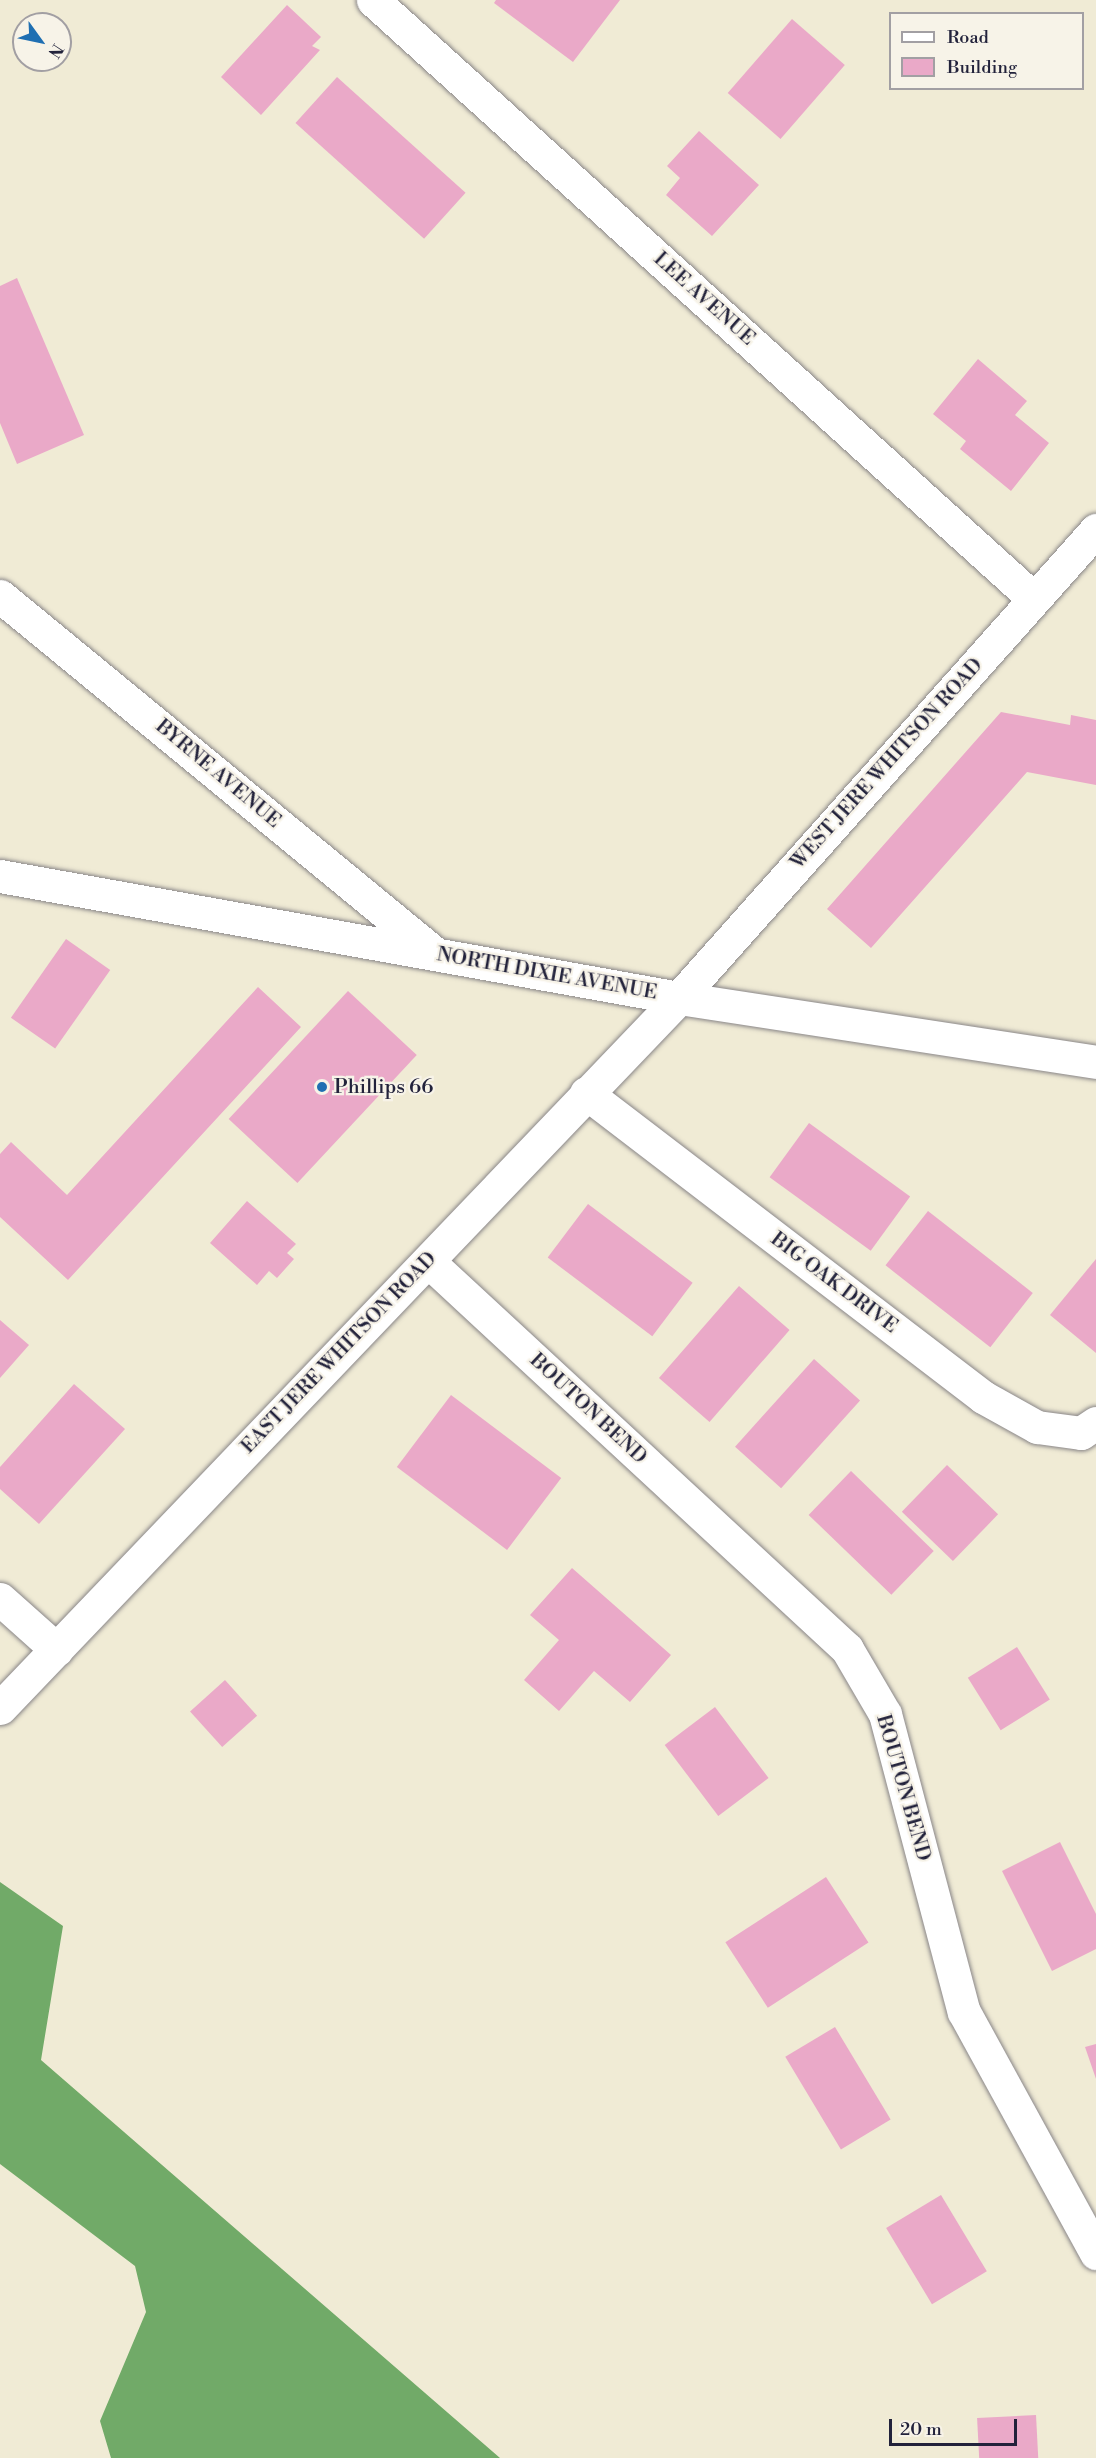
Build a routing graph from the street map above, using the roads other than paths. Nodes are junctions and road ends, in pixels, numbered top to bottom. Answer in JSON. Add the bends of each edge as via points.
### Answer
{"nodes":[{"id":1,"x":373,"y":0,"type":"edge"},
{"id":2,"x":1096,"y":530,"type":"edge"},
{"id":3,"x":0,"y":596,"type":"edge"},
{"id":4,"x":1034,"y":599,"type":"junction"},
{"id":5,"x":0,"y":876,"type":"edge"},
{"id":6,"x":434,"y":953,"type":"junction"},
{"id":7,"x":679,"y":998,"type":"junction"},
{"id":8,"x":1096,"y":1062,"type":"edge"},
{"id":9,"x":586,"y":1093,"type":"junction"},
{"id":10,"x":428,"y":1261,"type":"junction"},
{"id":11,"x":1096,"y":1423,"type":"edge"},
{"id":12,"x":0,"y":1599,"type":"edge"},
{"id":13,"x":57,"y":1650,"type":"junction"},
{"id":14,"x":0,"y":1708,"type":"edge"},
{"id":15,"x":1096,"y":2253,"type":"edge"}],
"edges":[{"from":1,"to":4,"type":"street","name":"LEE AVENUE"},
{"from":2,"to":4,"type":"street","name":"WEST JERE WHITSON ROAD"},
{"from":3,"to":6,"type":"street","name":"BYRNE AVENUE"},
{"from":4,"to":7,"type":"street","name":"WEST JERE WHITSON ROAD"},
{"from":5,"to":6,"type":"street","name":"NORTH DIXIE AVENUE"},
{"from":6,"to":7,"type":"street","name":"NORTH DIXIE AVENUE"},
{"from":7,"to":8,"type":"street","name":"NORTH DIXIE AVENUE"},
{"from":7,"to":9,"type":"street","name":"EAST JERE WHITSON ROAD"},
{"from":9,"to":10,"type":"street","name":"EAST JERE WHITSON ROAD"},
{"from":9,"to":11,"type":"street","name":"BIG OAK DRIVE","via":[[982,1397],[1037,1427],[1080,1433]]},
{"from":10,"to":13,"type":"street","name":"EAST JERE WHITSON ROAD"},
{"from":10,"to":15,"type":"street","name":"BOUTON BEND","via":[[847,1649],[885,1714],[964,2012]]},
{"from":12,"to":13,"type":"street"},
{"from":13,"to":14,"type":"street","name":"EAST JERE WHITSON ROAD"}]}
